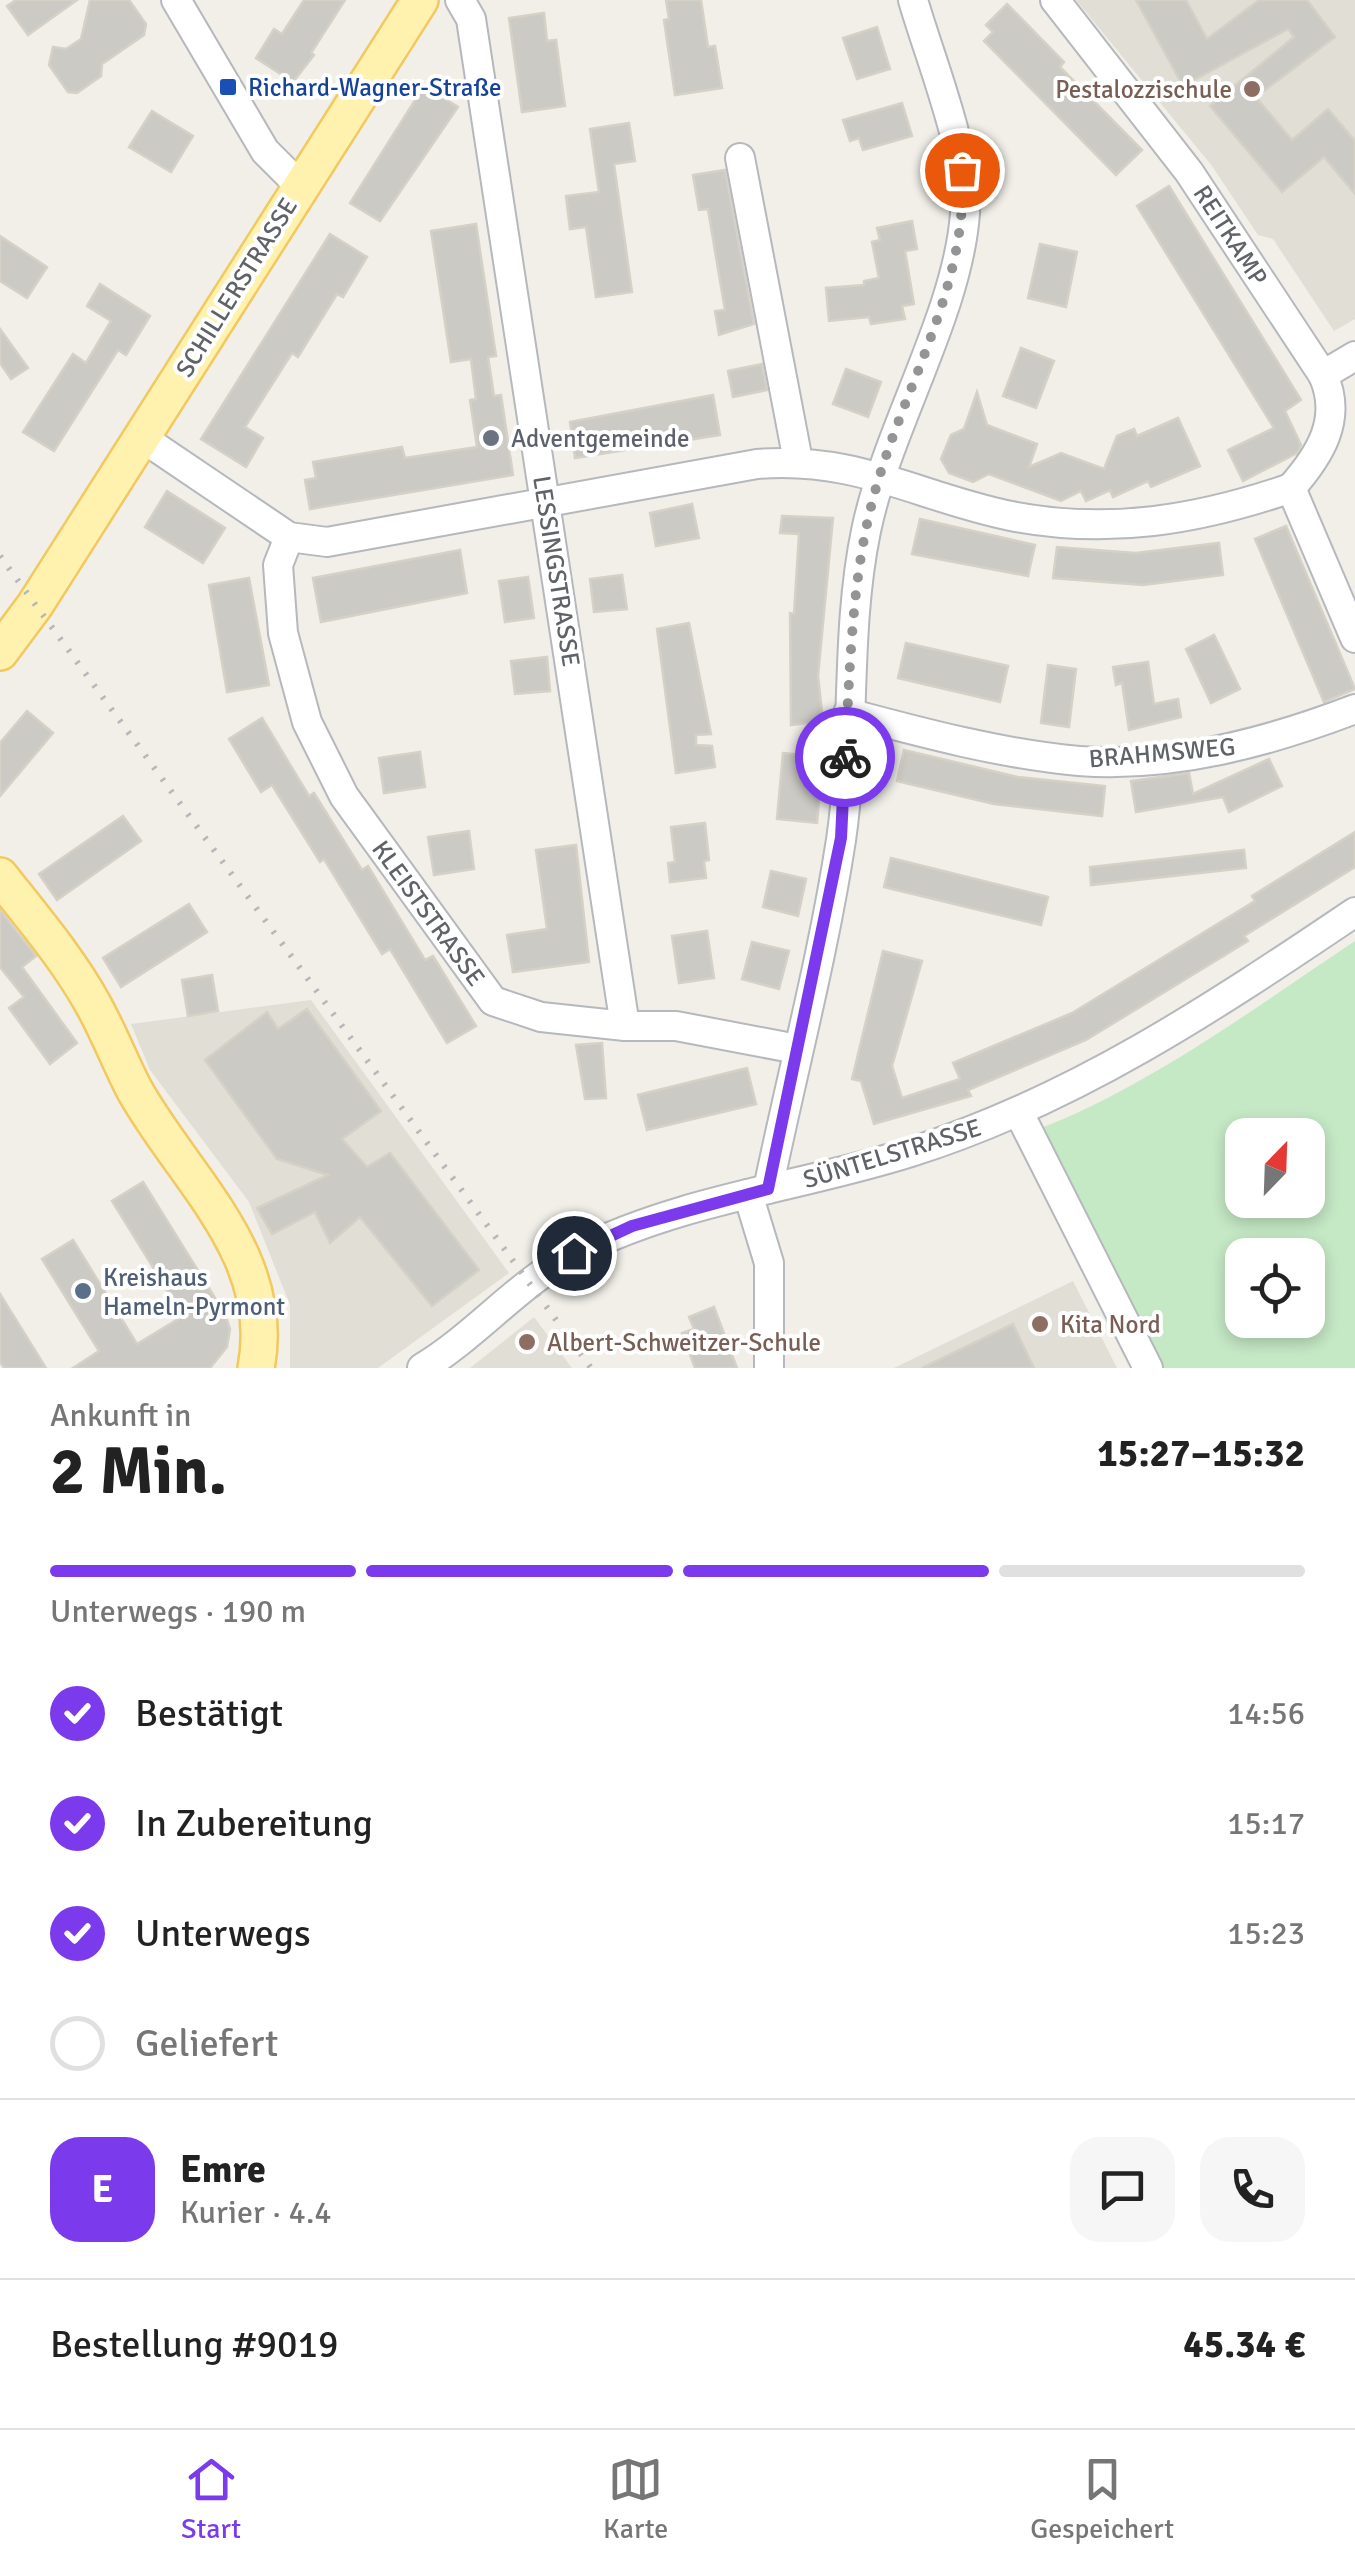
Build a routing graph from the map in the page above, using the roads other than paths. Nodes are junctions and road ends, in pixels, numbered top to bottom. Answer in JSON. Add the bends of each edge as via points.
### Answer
{"nodes":[{"id":1,"x":176,"y":0,"type":"edge"},
{"id":2,"x":420,"y":0,"type":"edge"},
{"id":3,"x":460,"y":0,"type":"edge"},
{"id":4,"x":913,"y":0,"type":"edge"},
{"id":5,"x":1054,"y":0,"type":"edge"},
{"id":6,"x":740,"y":158,"type":"dead end"},
{"id":7,"x":299,"y":185,"type":"junction"},
{"id":8,"x":1355,"y":356,"type":"edge"},
{"id":9,"x":1323,"y":375,"type":"junction"},
{"id":10,"x":142,"y":438,"type":"junction"},
{"id":11,"x":798,"y":461,"type":"junction"},
{"id":12,"x":880,"y":475,"type":"junction"},
{"id":13,"x":1291,"y":488,"type":"junction"},
{"id":14,"x":546,"y":502,"type":"junction"},
{"id":15,"x":289,"y":537,"type":"junction"},
{"id":16,"x":1355,"y":638,"type":"edge"},
{"id":17,"x":0,"y":652,"type":"edge"},
{"id":18,"x":1355,"y":709,"type":"edge"},
{"id":19,"x":848,"y":713,"type":"junction"},
{"id":20,"x":0,"y":876,"type":"edge"},
{"id":21,"x":1355,"y":912,"type":"edge"},
{"id":22,"x":624,"y":1026,"type":"junction"},
{"id":23,"x":797,"y":1049,"type":"junction"},
{"id":24,"x":1018,"y":1113,"type":"junction"},
{"id":25,"x":758,"y":1191,"type":"junction"},
{"id":26,"x":256,"y":1368,"type":"edge"},
{"id":27,"x":422,"y":1368,"type":"edge"},
{"id":28,"x":769,"y":1368,"type":"edge"},
{"id":29,"x":1148,"y":1368,"type":"edge"}],
"edges":[{"from":1,"to":7,"type":"street","via":[[265,151]]},
{"from":2,"to":7,"type":"main road","name":"SCHILLERSTRASSE"},
{"from":3,"to":14,"type":"street","name":"LESSINGSTRASSE","via":[[471,19]]},
{"from":4,"to":12,"type":"street","via":[[962,170],[965,213],[950,281]]},
{"from":5,"to":9,"type":"street","name":"REITKAMP","via":[[1189,172]]},
{"from":6,"to":11,"type":"street"},
{"from":7,"to":10,"type":"main road","name":"SCHILLERSTRASSE"},
{"from":8,"to":9,"type":"street"},
{"from":9,"to":13,"type":"street","name":"REITKAMP","via":[[1332,412],[1325,442]]},
{"from":10,"to":15,"type":"street"},
{"from":10,"to":17,"type":"main road","name":"SCHILLERSTRASSE"},
{"from":11,"to":12,"type":"street"},
{"from":11,"to":14,"type":"street"},
{"from":12,"to":13,"type":"street","via":[[1011,516],[1078,525],[1217,513]]},
{"from":12,"to":19,"type":"street","via":[[865,536]]},
{"from":13,"to":16,"type":"street"},
{"from":14,"to":15,"type":"street","via":[[327,542]]},
{"from":14,"to":22,"type":"street","name":"LESSINGSTRASSE"},
{"from":15,"to":22,"type":"street","name":"KLEISTSTRASSE","via":[[278,564],[282,632],[307,722],[344,796],[493,1001],[540,1017]]},
{"from":18,"to":19,"type":"street","name":"BRAHMSWEG","via":[[1225,749],[1082,761]]},
{"from":19,"to":23,"type":"street","via":[[841,838]]},
{"from":20,"to":26,"type":"main road","via":[[94,1004],[135,1090],[225,1223],[258,1294]]},
{"from":21,"to":24,"type":"street","name":"SÜNTELSTRASSE","via":[[1181,1027]]},
{"from":22,"to":23,"type":"street","name":"KLEISTSTRASSE","via":[[676,1026]]},
{"from":23,"to":25,"type":"street"},
{"from":24,"to":25,"type":"street","name":"SÜNTELSTRASSE","via":[[911,1152]]},
{"from":24,"to":29,"type":"street"},
{"from":25,"to":27,"type":"street","name":"SÜNTELSTRASSE","via":[[632,1226],[574,1253]]},
{"from":25,"to":28,"type":"street","via":[[768,1263]]}]}
